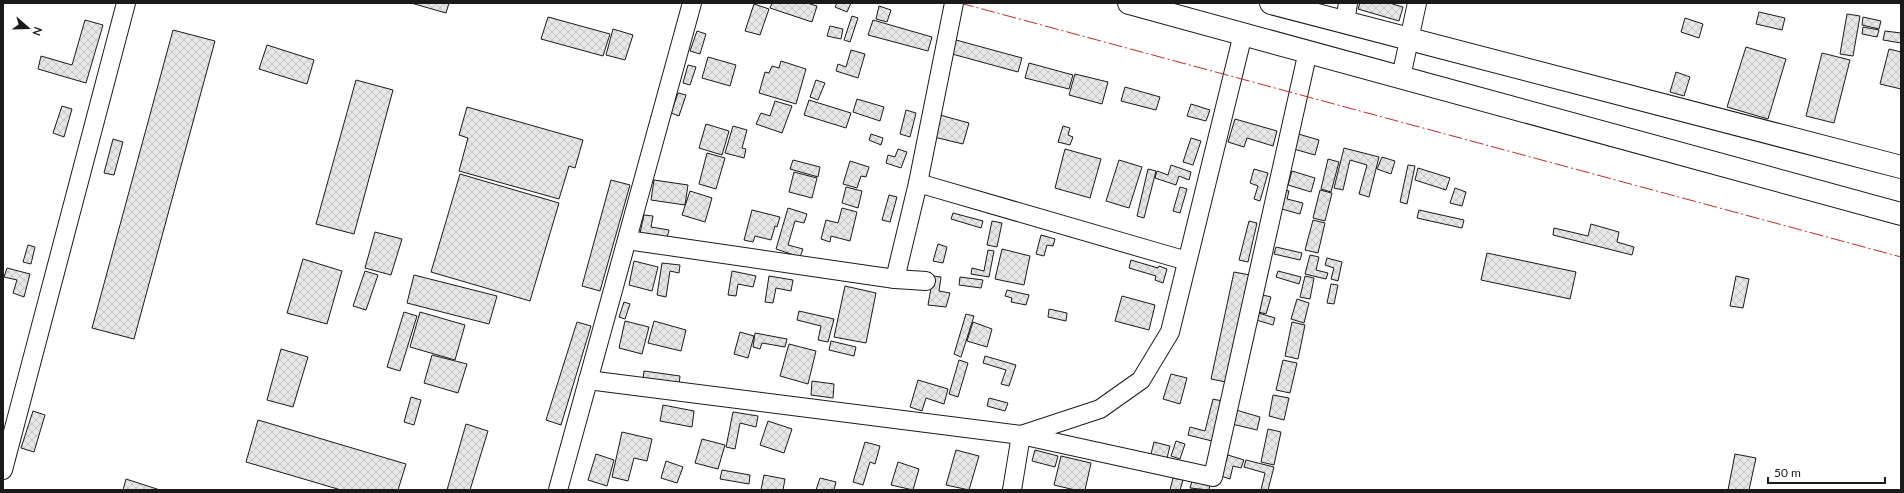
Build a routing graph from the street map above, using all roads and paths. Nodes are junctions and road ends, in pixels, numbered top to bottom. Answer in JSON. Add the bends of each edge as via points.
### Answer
{"nodes":[{"id":1,"x":126,"y":3,"type":"edge"},
{"id":2,"x":692,"y":3,"type":"edge"},
{"id":3,"x":954,"y":3,"type":"edge"},
{"id":4,"x":1129,"y":3,"type":"edge"},
{"id":5,"x":1271,"y":3,"type":"edge"},
{"id":6,"x":1417,"y":3,"type":"edge"},
{"id":7,"x":1346,"y":13,"type":"edge"},
{"id":8,"x":1243,"y":34,"type":"junction"},
{"id":9,"x":1410,"y":39,"type":"junction"},
{"id":10,"x":1308,"y":51,"type":"junction"},
{"id":11,"x":1401,"y":77,"type":"junction"},
{"id":12,"x":1901,"y":167,"type":"edge"},
{"id":13,"x":918,"y":183,"type":"junction"},
{"id":14,"x":1901,"y":214,"type":"edge"},
{"id":15,"x":627,"y":240,"type":"junction"},
{"id":16,"x":1187,"y":262,"type":"junction"},
{"id":17,"x":895,"y":279,"type":"junction"},
{"id":18,"x":926,"y":281,"type":"dead end"},
{"id":19,"x":588,"y":380,"type":"junction"},
{"id":20,"x":1021,"y":435,"type":"junction"},
{"id":21,"x":3,"y":470,"type":"edge"},
{"id":22,"x":558,"y":490,"type":"edge"},
{"id":23,"x":1012,"y":490,"type":"edge"}],
"edges":[{"from":1,"to":21,"type":"street"},
{"from":2,"to":15,"type":"street"},
{"from":3,"to":13,"type":"street"},
{"from":4,"to":8,"type":"main road"},
{"from":5,"to":7,"type":"main road"},
{"from":6,"to":9,"type":"street"},
{"from":7,"to":9,"type":"main road"},
{"from":8,"to":10,"type":"main road"},
{"from":8,"to":16,"type":"street"},
{"from":9,"to":11,"type":"street"},
{"from":9,"to":12,"type":"main road"},
{"from":10,"to":11,"type":"main road"},
{"from":10,"to":20,"type":"street","via":[[1213,477]]},
{"from":11,"to":14,"type":"main road"},
{"from":13,"to":16,"type":"street"},
{"from":13,"to":17,"type":"street"},
{"from":15,"to":17,"type":"street"},
{"from":15,"to":19,"type":"street"},
{"from":16,"to":20,"type":"street","via":[[1170,332],[1141,380],[1100,409]]},
{"from":17,"to":18,"type":"street"},
{"from":19,"to":20,"type":"street"},
{"from":19,"to":22,"type":"street"},
{"from":20,"to":23,"type":"street"}]}
